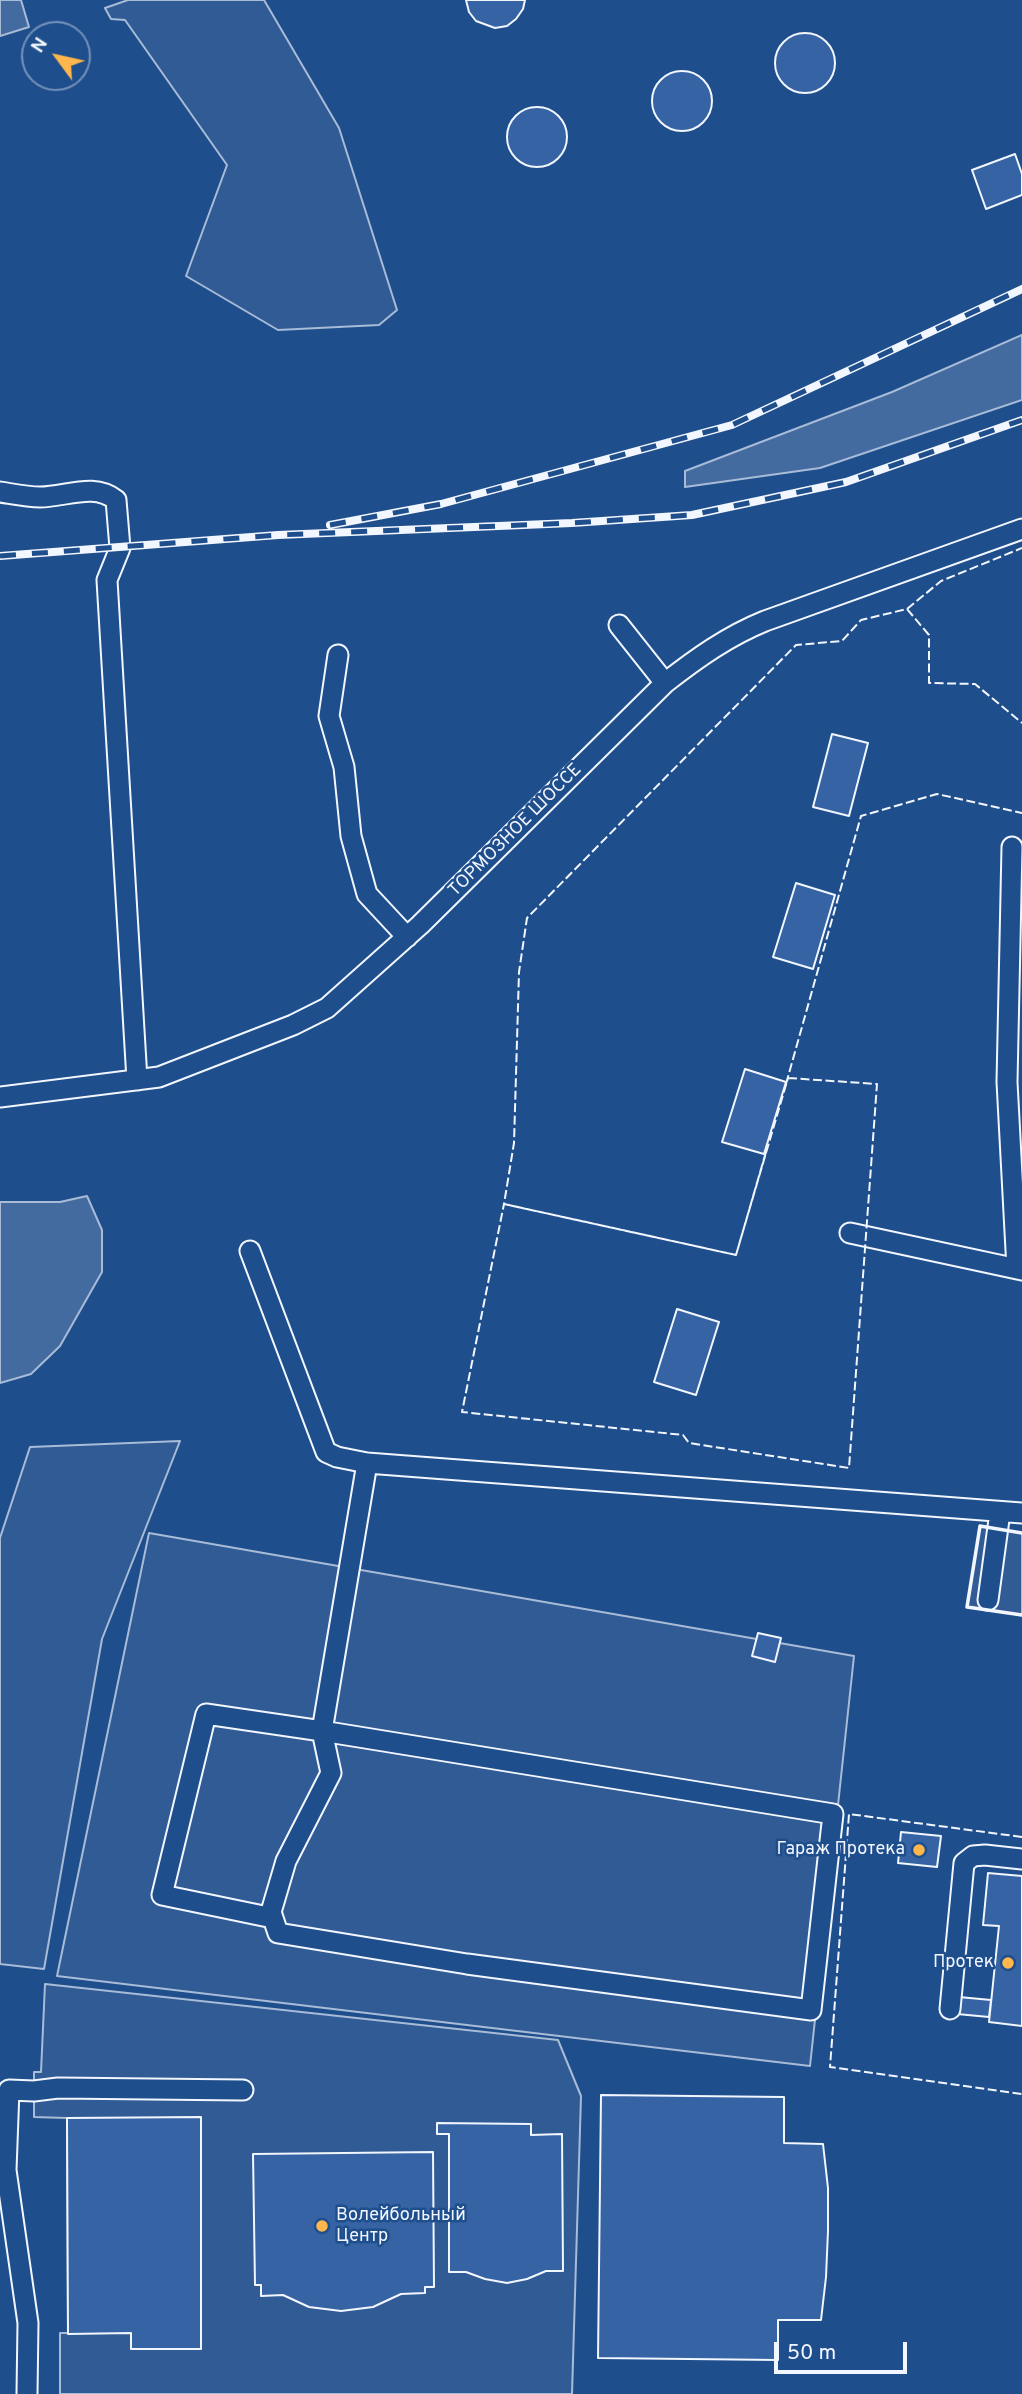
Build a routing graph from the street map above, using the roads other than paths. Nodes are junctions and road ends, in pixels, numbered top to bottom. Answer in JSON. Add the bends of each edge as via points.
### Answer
{"nodes":[{"id":1,"x":0,"y":492,"type":"edge"},
{"id":2,"x":1022,"y":529,"type":"edge"},
{"id":3,"x":619,"y":625,"type":"dead end"},
{"id":4,"x":338,"y":655,"type":"dead end"},
{"id":5,"x":665,"y":683,"type":"junction"},
{"id":6,"x":1012,"y":846,"type":"dead end"},
{"id":7,"x":407,"y":937,"type":"junction"},
{"id":8,"x":137,"y":1080,"type":"junction"},
{"id":9,"x":0,"y":1097,"type":"edge"},
{"id":10,"x":849,"y":1233,"type":"dead end"},
{"id":11,"x":250,"y":1251,"type":"dead end"},
{"id":12,"x":1019,"y":1270,"type":"edge"},
{"id":13,"x":367,"y":1463,"type":"junction"},
{"id":14,"x":1000,"y":1512,"type":"junction"},
{"id":15,"x":1022,"y":1513,"type":"edge"},
{"id":16,"x":988,"y":1600,"type":"dead end"},
{"id":17,"x":322,"y":1731,"type":"junction"},
{"id":18,"x":1022,"y":1859,"type":"edge"},
{"id":19,"x":273,"y":1919,"type":"junction"},
{"id":20,"x":950,"y":2009,"type":"dead end"},
{"id":21,"x":243,"y":2091,"type":"dead end"},
{"id":22,"x":27,"y":2394,"type":"edge"}],
"edges":[{"from":1,"to":8,"type":"street","via":[[39,497],[97,490],[116,500],[120,548],[107,580]]},
{"from":2,"to":5,"type":"street","name":"ТОРМОЗНОЕ ШОССЕ","via":[[743,630]]},
{"from":3,"to":5,"type":"street"},
{"from":4,"to":7,"type":"street","via":[[329,716],[344,768],[351,836],[367,894]]},
{"from":5,"to":7,"type":"street","name":"ТОРМОЗНОЕ ШОССЕ"},
{"from":6,"to":12,"type":"street","via":[[1007,1082]]},
{"from":7,"to":8,"type":"street","name":"ТОРМОЗНОЕ ШОССЕ","via":[[327,1008],[189,1067]]},
{"from":8,"to":9,"type":"street","name":"ТОРМОЗНОЕ ШОССЕ"},
{"from":10,"to":12,"type":"street"},
{"from":11,"to":13,"type":"street","via":[[326,1452]]},
{"from":13,"to":14,"type":"street"},
{"from":13,"to":17,"type":"street"},
{"from":14,"to":15,"type":"street"},
{"from":14,"to":16,"type":"street"},
{"from":17,"to":19,"type":"street","via":[[331,1773],[286,1861]]},
{"from":17,"to":19,"type":"street","via":[[206,1714],[162,1895]]},
{"from":17,"to":19,"type":"street","via":[[833,1814],[811,2010],[467,1964],[278,1933]]},
{"from":18,"to":20,"type":"street","via":[[985,1854],[964,1864]]},
{"from":21,"to":22,"type":"street","via":[[9,2090],[6,2170],[28,2323]]}]}
